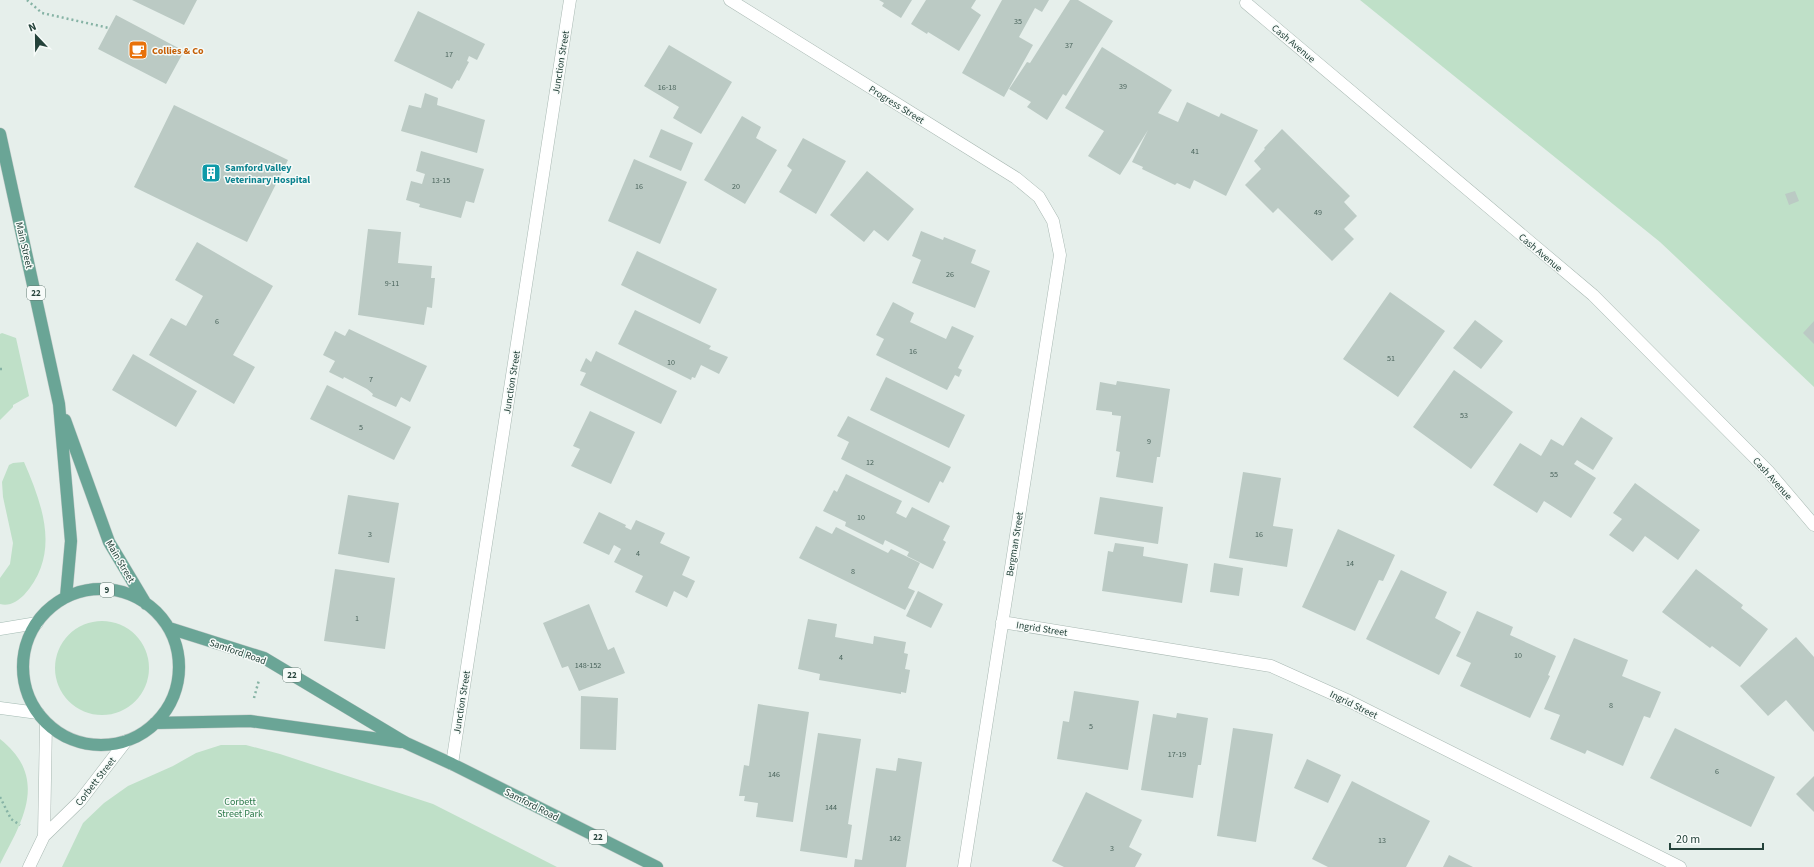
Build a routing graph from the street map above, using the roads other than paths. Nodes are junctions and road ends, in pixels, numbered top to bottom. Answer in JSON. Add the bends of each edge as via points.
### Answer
{"nodes":[{"id":1,"x":570,"y":0,"type":"edge"},
{"id":2,"x":730,"y":0,"type":"edge"},
{"id":3,"x":1246,"y":3,"type":"dead end"},
{"id":4,"x":0,"y":134,"type":"edge"},
{"id":5,"x":1053,"y":221,"type":"joint"},
{"id":6,"x":59,"y":404,"type":"junction"},
{"id":7,"x":1814,"y":525,"type":"edge"},
{"id":8,"x":66,"y":597,"type":"junction"},
{"id":9,"x":146,"y":604,"type":"junction"},
{"id":10,"x":1002,"y":622,"type":"junction"},
{"id":11,"x":37,"y":623,"type":"junction"},
{"id":12,"x":169,"y":628,"type":"junction"},
{"id":13,"x":0,"y":629,"type":"edge"},
{"id":14,"x":0,"y":708,"type":"edge"},
{"id":15,"x":38,"y":713,"type":"junction"},
{"id":16,"x":46,"y":723,"type":"junction"},
{"id":17,"x":155,"y":723,"type":"junction"},
{"id":18,"x":126,"y":741,"type":"junction"},
{"id":19,"x":406,"y":743,"type":"junction"},
{"id":20,"x":452,"y":764,"type":"junction"},
{"id":21,"x":44,"y":836,"type":"junction"},
{"id":22,"x":29,"y":867,"type":"edge"},
{"id":23,"x":657,"y":867,"type":"edge"},
{"id":24,"x":964,"y":867,"type":"edge"},
{"id":25,"x":1680,"y":867,"type":"edge"}],
"edges":[{"from":1,"to":20,"type":"street","name":"Junction Street"},
{"from":2,"to":5,"type":"street","name":"Progress Street","via":[[1016,178],[1039,197]]},
{"from":3,"to":7,"type":"street","name":"Cash Avenue","via":[[1592,295],[1768,471]]},
{"from":4,"to":6,"type":"main road","name":"Main Street","number":"22"},
{"from":5,"to":10,"type":"street","name":"Bergman Street","via":[[1060,254]]},
{"from":6,"to":8,"type":"main road","name":"Main Street","number":"22","via":[[71,541]]},
{"from":6,"to":9,"type":"main road","name":"Main Street","number":"22","via":[[109,542]]},
{"from":8,"to":9,"type":"main road","number":"9","via":[[86,591],[108,590],[128,594]]},
{"from":8,"to":11,"type":"main road","number":"22","via":[[50,608]]},
{"from":9,"to":12,"type":"main road","number":"22"},
{"from":10,"to":24,"type":"street","name":"Bergman Street"},
{"from":10,"to":25,"type":"street","name":"Ingrid Street","via":[[1271,666],[1349,701]]},
{"from":11,"to":13,"type":"street"},
{"from":11,"to":15,"type":"main road","number":"22","via":[[26,644],[23,668],[27,692]]},
{"from":12,"to":17,"type":"main road","number":"22","via":[[178,652],[179,678],[171,703]]},
{"from":12,"to":19,"type":"main road","name":"Samford Road","number":"22","via":[[264,658]]},
{"from":14,"to":15,"type":"street"},
{"from":15,"to":16,"type":"main road","number":"22"},
{"from":16,"to":18,"type":"main road","number":"22","via":[[64,736],[83,743],[105,745]]},
{"from":16,"to":21,"type":"street","name":"Corbett Street"},
{"from":17,"to":18,"type":"main road","number":"22","via":[[142,734]]},
{"from":17,"to":19,"type":"main road","name":"Samford Road","number":"22","via":[[250,721]]},
{"from":18,"to":21,"type":"street","name":"Corbett Street","via":[[80,801]]},
{"from":19,"to":20,"type":"main road","name":"Samford Road","number":"22"},
{"from":20,"to":23,"type":"main road","name":"Samford Road","number":"22"},
{"from":21,"to":22,"type":"street","name":"Corbett Street"}]}
